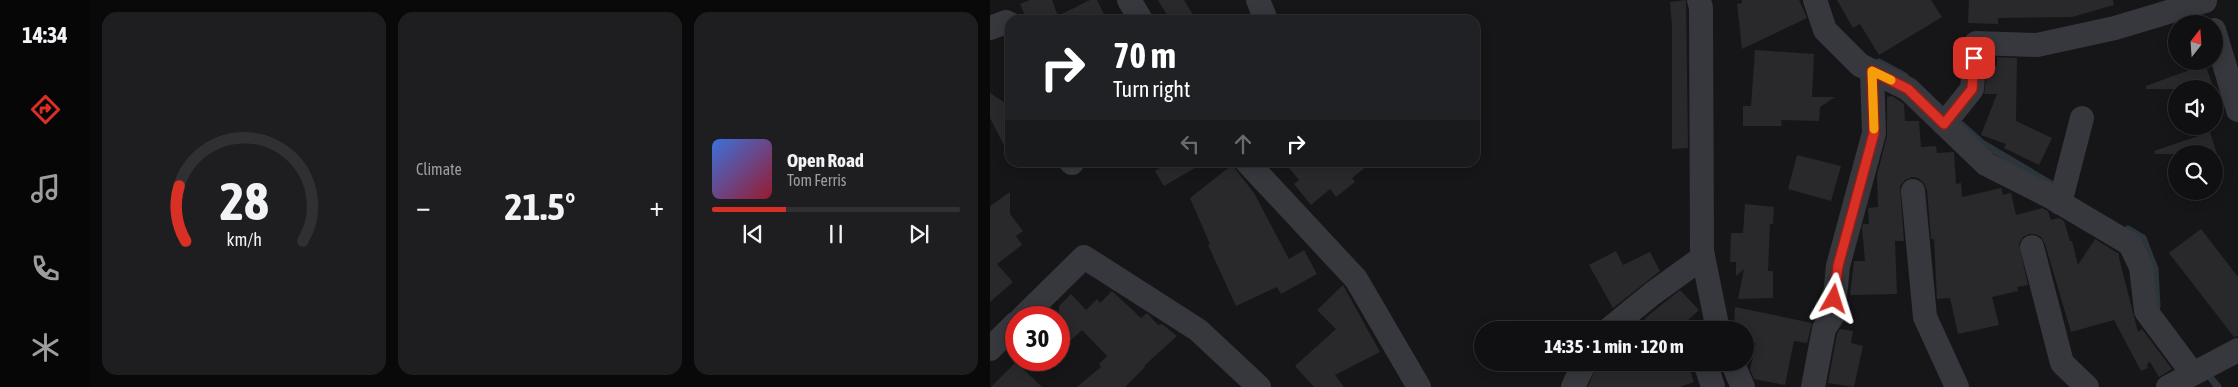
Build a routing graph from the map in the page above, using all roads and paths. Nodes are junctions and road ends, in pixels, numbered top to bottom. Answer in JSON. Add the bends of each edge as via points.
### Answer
{"nodes":[{"id":1,"x":1129,"y":0,"type":"edge"},
{"id":2,"x":1258,"y":0,"type":"edge"},
{"id":3,"x":1699,"y":0,"type":"edge"},
{"id":4,"x":1815,"y":0,"type":"edge"},
{"id":5,"x":2205,"y":0,"type":"edge"},
{"id":6,"x":1138,"y":15,"type":"edge"},
{"id":7,"x":1264,"y":15,"type":"edge"},
{"id":8,"x":2209,"y":15,"type":"edge"},
{"id":9,"x":1005,"y":22,"type":"edge"},
{"id":10,"x":990,"y":28,"type":"edge"},
{"id":11,"x":2223,"y":60,"type":"edge"},
{"id":12,"x":1872,"y":71,"type":"junction"},
{"id":13,"x":2238,"y":110,"type":"edge"},
{"id":14,"x":1950,"y":116,"type":"junction"},
{"id":15,"x":2082,"y":118,"type":"dead end"},
{"id":16,"x":1252,"y":167,"type":"edge"},
{"id":17,"x":1913,"y":191,"type":"dead end"},
{"id":18,"x":2060,"y":203,"type":"junction"},
{"id":19,"x":2032,"y":248,"type":"dead end"},
{"id":20,"x":1703,"y":257,"type":"junction"},
{"id":21,"x":1034,"y":306,"type":"edge"},
{"id":22,"x":1619,"y":321,"type":"edge"},
{"id":23,"x":1716,"y":321,"type":"edge"},
{"id":24,"x":1005,"y":334,"type":"edge"},
{"id":25,"x":990,"y":349,"type":"edge"},
{"id":26,"x":2238,"y":350,"type":"edge"},
{"id":27,"x":1581,"y":371,"type":"edge"},
{"id":28,"x":1708,"y":371,"type":"edge"},
{"id":29,"x":1736,"y":371,"type":"edge"},
{"id":30,"x":2193,"y":374,"type":"junction"},
{"id":31,"x":1259,"y":387,"type":"edge"},
{"id":32,"x":1419,"y":387,"type":"edge"},
{"id":33,"x":1573,"y":387,"type":"edge"},
{"id":34,"x":1713,"y":387,"type":"edge"},
{"id":35,"x":1743,"y":387,"type":"edge"},
{"id":36,"x":1813,"y":387,"type":"edge"},
{"id":37,"x":1957,"y":387,"type":"edge"},
{"id":38,"x":2088,"y":387,"type":"edge"},
{"id":39,"x":2168,"y":387,"type":"edge"}],
"edges":[{"from":1,"to":6,"type":"street"},
{"from":2,"to":7,"type":"street"},
{"from":3,"to":20,"type":"street"},
{"from":4,"to":12,"type":"street","via":[[1825,30],[1860,65]]},
{"from":5,"to":8,"type":"street"},
{"from":5,"to":14,"type":"street","via":[[2115,28],[2037,45],[1976,43],[1972,89]]},
{"from":9,"to":10,"type":"street"},
{"from":11,"to":13,"type":"street"},
{"from":12,"to":14,"type":"street"},
{"from":12,"to":36,"type":"street","via":[[1874,133],[1838,266],[1833,315],[1824,329]]},
{"from":14,"to":18,"type":"street","via":[[1986,164]]},
{"from":15,"to":18,"type":"street"},
{"from":16,"to":32,"type":"street","via":[[1356,279]]},
{"from":17,"to":37,"type":"street","via":[[1925,317]]},
{"from":18,"to":30,"type":"street","via":[[2130,244],[2141,267],[2146,311]]},
{"from":19,"to":38,"type":"street","via":[[2062,363]]},
{"from":20,"to":22,"type":"street"},
{"from":20,"to":23,"type":"street"},
{"from":21,"to":31,"type":"street","via":[[1084,257],[1198,330]]},
{"from":24,"to":25,"type":"street"},
{"from":26,"to":30,"type":"street"},
{"from":27,"to":33,"type":"street"},
{"from":28,"to":34,"type":"street"},
{"from":29,"to":35,"type":"street"},
{"from":30,"to":39,"type":"street"}]}
